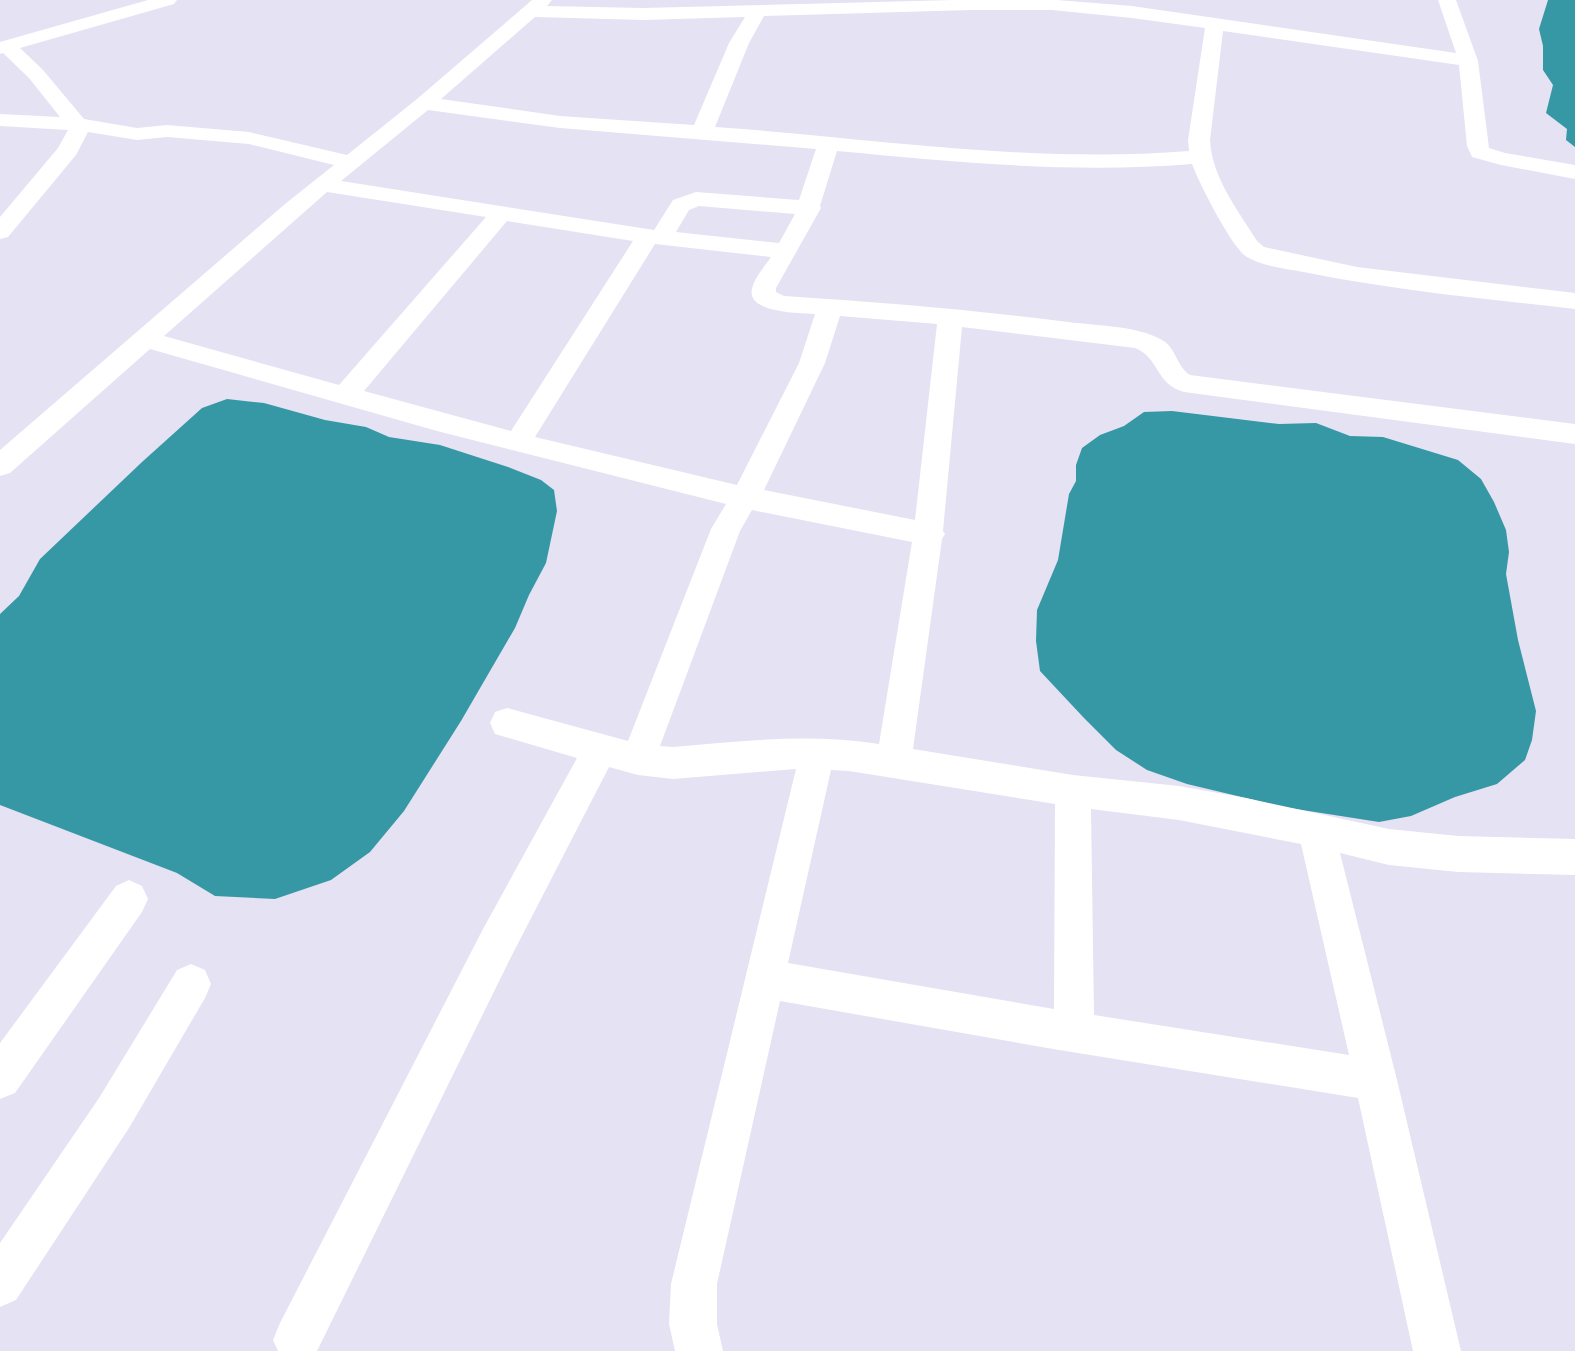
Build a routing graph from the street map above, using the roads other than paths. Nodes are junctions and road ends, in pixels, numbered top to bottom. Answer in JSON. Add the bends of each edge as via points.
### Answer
{"nodes":[{"id":1,"x":168,"y":0,"type":"edge"},
{"id":2,"x":1447,"y":0,"type":"edge"},
{"id":3,"x":834,"y":4,"type":"edge"},
{"id":4,"x":537,"y":6,"type":"edge"},
{"id":5,"x":758,"y":10,"type":"junction"},
{"id":6,"x":1226,"y":20,"type":"junction"},
{"id":7,"x":4,"y":47,"type":"edge"},
{"id":8,"x":1468,"y":61,"type":"junction"},
{"id":9,"x":424,"y":103,"type":"junction"},
{"id":10,"x":0,"y":120,"type":"edge"},
{"id":11,"x":76,"y":124,"type":"junction"},
{"id":12,"x":702,"y":132,"type":"junction"},
{"id":13,"x":829,"y":143,"type":"junction"},
{"id":14,"x":1200,"y":157,"type":"junction"},
{"id":15,"x":351,"y":162,"type":"junction"},
{"id":16,"x":1575,"y":172,"type":"edge"},
{"id":17,"x":323,"y":185,"type":"junction"},
{"id":18,"x":810,"y":208,"type":"junction"},
{"id":19,"x":501,"y":214,"type":"junction"},
{"id":20,"x":0,"y":232,"type":"edge"},
{"id":21,"x":655,"y":237,"type":"junction"},
{"id":22,"x":786,"y":251,"type":"junction"},
{"id":23,"x":1575,"y":301,"type":"edge"},
{"id":24,"x":830,"y":307,"type":"junction"},
{"id":25,"x":950,"y":317,"type":"junction"},
{"id":26,"x":145,"y":339,"type":"junction"},
{"id":27,"x":345,"y":396,"type":"junction"},
{"id":28,"x":1575,"y":434,"type":"edge"},
{"id":29,"x":518,"y":442,"type":"junction"},
{"id":30,"x":0,"y":466,"type":"edge"},
{"id":31,"x":744,"y":498,"type":"junction"},
{"id":32,"x":930,"y":534,"type":"junction"},
{"id":33,"x":507,"y":723,"type":"dead end"},
{"id":34,"x":817,"y":753,"type":"junction"},
{"id":35,"x":619,"y":754,"type":"junction"},
{"id":36,"x":893,"y":763,"type":"junction"},
{"id":37,"x":1073,"y":790,"type":"junction"},
{"id":38,"x":1316,"y":831,"type":"junction"},
{"id":39,"x":1575,"y":857,"type":"edge"},
{"id":40,"x":129,"y":899,"type":"dead end"},
{"id":41,"x":766,"y":979,"type":"junction"},
{"id":42,"x":191,"y":984,"type":"dead end"},
{"id":43,"x":1074,"y":1032,"type":"junction"},
{"id":44,"x":0,"y":1078,"type":"edge"},
{"id":45,"x":1376,"y":1080,"type":"junction"},
{"id":46,"x":0,"y":1284,"type":"edge"},
{"id":47,"x":297,"y":1340,"type":"dead end"},
{"id":48,"x":699,"y":1351,"type":"edge"},
{"id":49,"x":1437,"y":1351,"type":"edge"}],
"edges":[{"from":1,"to":7,"type":"street"},
{"from":2,"to":8,"type":"street"},
{"from":3,"to":5,"type":"street"},
{"from":3,"to":6,"type":"street","via":[[1052,5]]},
{"from":4,"to":5,"type":"street","via":[[643,14]]},
{"from":4,"to":9,"type":"street"},
{"from":5,"to":12,"type":"street","via":[[739,43]]},
{"from":6,"to":8,"type":"street"},
{"from":6,"to":14,"type":"street","via":[[1200,140]]},
{"from":7,"to":11,"type":"street","via":[[36,74]]},
{"from":8,"to":16,"type":"street","via":[[1480,152]]},
{"from":9,"to":12,"type":"street","via":[[560,122]]},
{"from":9,"to":15,"type":"street"},
{"from":10,"to":11,"type":"street"},
{"from":11,"to":15,"type":"street","via":[[137,134],[167,131],[249,138]]},
{"from":11,"to":20,"type":"street","via":[[78,130],[68,150]]},
{"from":12,"to":13,"type":"street"},
{"from":13,"to":14,"type":"street","via":[[999,158],[1151,161]]},
{"from":13,"to":18,"type":"street"},
{"from":14,"to":23,"type":"street","via":[[1248,246],[1269,257],[1418,284]]},
{"from":15,"to":17,"type":"street"},
{"from":17,"to":19,"type":"street"},
{"from":17,"to":26,"type":"street"},
{"from":18,"to":21,"type":"street","via":[[696,199],[681,206]]},
{"from":18,"to":22,"type":"street"},
{"from":19,"to":21,"type":"street"},
{"from":19,"to":27,"type":"street"},
{"from":21,"to":22,"type":"street"},
{"from":21,"to":29,"type":"street"},
{"from":22,"to":24,"type":"street","via":[[769,278],[764,295],[783,304]]},
{"from":24,"to":25,"type":"street"},
{"from":24,"to":31,"type":"street","via":[[812,363]]},
{"from":25,"to":28,"type":"street","via":[[1142,342],[1155,347],[1168,372],[1184,383]]},
{"from":25,"to":32,"type":"street"},
{"from":26,"to":27,"type":"street"},
{"from":26,"to":30,"type":"street"},
{"from":27,"to":29,"type":"street"},
{"from":29,"to":31,"type":"street"},
{"from":31,"to":32,"type":"street"},
{"from":31,"to":35,"type":"street"},
{"from":32,"to":36,"type":"street"},
{"from":33,"to":35,"type":"street"},
{"from":34,"to":35,"type":"street","via":[[673,764]]},
{"from":34,"to":36,"type":"street"},
{"from":34,"to":41,"type":"street"},
{"from":35,"to":47,"type":"street","via":[[497,944]]},
{"from":36,"to":37,"type":"street"},
{"from":37,"to":38,"type":"street","via":[[1179,803]]},
{"from":37,"to":43,"type":"street"},
{"from":38,"to":39,"type":"street","via":[[1389,847],[1446,853]]},
{"from":38,"to":45,"type":"street"},
{"from":40,"to":44,"type":"street"},
{"from":41,"to":43,"type":"street"},
{"from":41,"to":48,"type":"street","via":[[694,1284],[693,1324]]},
{"from":42,"to":46,"type":"street","via":[[114,1113]]},
{"from":43,"to":45,"type":"street"},
{"from":45,"to":49,"type":"street"}]}
